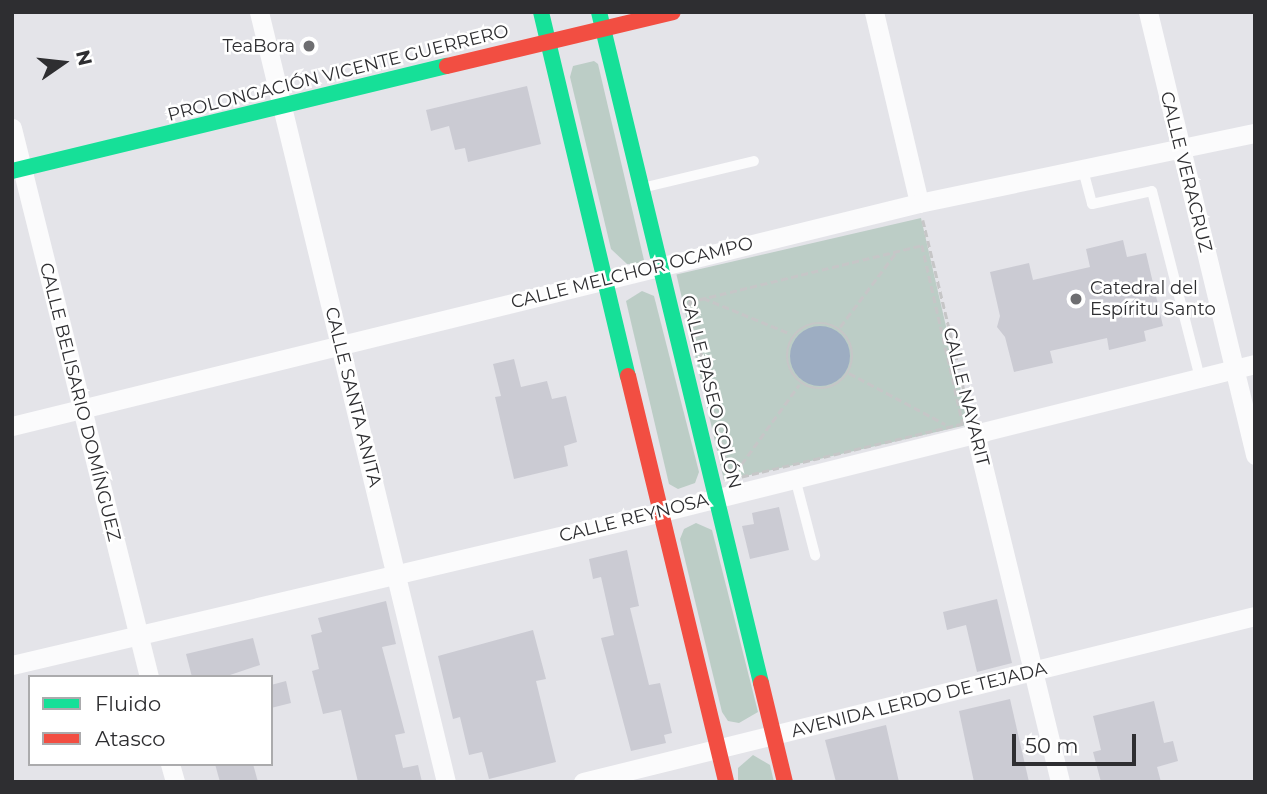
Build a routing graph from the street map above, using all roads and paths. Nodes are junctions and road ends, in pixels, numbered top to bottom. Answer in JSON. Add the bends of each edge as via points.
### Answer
{"nodes":[{"id":1,"x":258,"y":12,"type":"edge"},
{"id":2,"x":541,"y":12,"type":"edge"},
{"id":3,"x":599,"y":12,"type":"edge"},
{"id":4,"x":673,"y":12,"type":"edge"},
{"id":5,"x":874,"y":12,"type":"edge"},
{"id":6,"x":1148,"y":12,"type":"edge"},
{"id":7,"x":603,"y":29,"type":"junction"},
{"id":8,"x":548,"y":42,"type":"junction"},
{"id":9,"x":280,"y":108,"type":"junction"},
{"id":10,"x":12,"y":128,"type":"edge"},
{"id":11,"x":1255,"y":133,"type":"edge"},
{"id":12,"x":1181,"y":151,"type":"junction"},
{"id":13,"x":754,"y":161,"type":"dead end"},
{"id":14,"x":17,"y":169,"type":"edge"},
{"id":15,"x":1083,"y":170,"type":"junction"},
{"id":16,"x":643,"y":188,"type":"junction"},
{"id":17,"x":919,"y":203,"type":"junction"},
{"id":18,"x":897,"y":251,"type":"junction"},
{"id":19,"x":660,"y":267,"type":"junction"},
{"id":20,"x":606,"y":279,"type":"junction"},
{"id":21,"x":703,"y":298,"type":"junction"},
{"id":22,"x":840,"y":327,"type":"junction"},
{"id":23,"x":793,"y":335,"type":"junction"},
{"id":24,"x":341,"y":346,"type":"junction"},
{"id":25,"x":1255,"y":365,"type":"edge"},
{"id":26,"x":1235,"y":369,"type":"junction"},
{"id":27,"x":849,"y":373,"type":"junction"},
{"id":28,"x":1200,"y":378,"type":"junction"},
{"id":29,"x":799,"y":385,"type":"junction"},
{"id":30,"x":82,"y":410,"type":"junction"},
{"id":31,"x":12,"y":426,"type":"edge"},
{"id":32,"x":951,"y":427,"type":"junction"},
{"id":33,"x":975,"y":433,"type":"junction"},
{"id":34,"x":1255,"y":455,"type":"edge"},
{"id":35,"x":795,"y":478,"type":"junction"},
{"id":36,"x":730,"y":481,"type":"junction"},
{"id":37,"x":716,"y":498,"type":"junction"},
{"id":38,"x":662,"y":512,"type":"junction"},
{"id":39,"x":815,"y":555,"type":"dead end"},
{"id":40,"x":397,"y":575,"type":"junction"},
{"id":41,"x":1255,"y":616,"type":"edge"},
{"id":42,"x":138,"y":634,"type":"junction"},
{"id":43,"x":12,"y":664,"type":"edge"},
{"id":44,"x":1033,"y":671,"type":"junction"},
{"id":45,"x":148,"y":675,"type":"edge"},
{"id":46,"x":774,"y":737,"type":"junction"},
{"id":47,"x":719,"y":750,"type":"junction"},
{"id":48,"x":446,"y":782,"type":"edge"},
{"id":49,"x":583,"y":782,"type":"edge"},
{"id":50,"x":726,"y":782,"type":"edge"},
{"id":51,"x":785,"y":782,"type":"edge"},
{"id":52,"x":1060,"y":782,"type":"edge"}],
"edges":[{"from":1,"to":9,"type":"street","name":"CALLE SANTA ANITA"},
{"from":2,"to":8,"type":"main road"},
{"from":3,"to":7,"type":"main road","name":"CALLE PASEO COLÓN"},
{"from":4,"to":7,"type":"main road","name":"PROLONGACIÓN VICENTE GUERRERO"},
{"from":5,"to":17,"type":"street"},
{"from":6,"to":12,"type":"street","name":"CALLE VERACRUZ"},
{"from":7,"to":8,"type":"main road","name":"PROLONGACIÓN VICENTE GUERRERO"},
{"from":7,"to":16,"type":"main road","name":"CALLE PASEO COLÓN"},
{"from":8,"to":9,"type":"main road","name":"PROLONGACIÓN VICENTE GUERRERO"},
{"from":8,"to":20,"type":"main road"},
{"from":9,"to":14,"type":"main road","name":"PROLONGACIÓN VICENTE GUERRERO"},
{"from":9,"to":24,"type":"street","name":"CALLE SANTA ANITA"},
{"from":10,"to":14,"type":"street","name":"CALLE BELISARIO DOMÍNGUEZ"},
{"from":11,"to":12,"type":"street","name":"CALLE MELCHOR OCAMPO"},
{"from":12,"to":15,"type":"street","name":"CALLE MELCHOR OCAMPO"},
{"from":12,"to":26,"type":"street","name":"CALLE VERACRUZ"},
{"from":13,"to":16,"type":"lane"},
{"from":14,"to":30,"type":"street","name":"CALLE BELISARIO DOMÍNGUEZ"},
{"from":15,"to":17,"type":"street","name":"CALLE MELCHOR OCAMPO"},
{"from":15,"to":28,"type":"lane","via":[[1092,204],[1152,191]]},
{"from":16,"to":19,"type":"main road","name":"CALLE PASEO COLÓN"},
{"from":17,"to":19,"type":"street","name":"CALLE MELCHOR OCAMPO"},
{"from":17,"to":33,"type":"path","name":"CALLE NAYARIT"},
{"from":18,"to":21,"type":"path"},
{"from":18,"to":22,"type":"path"},
{"from":18,"to":32,"type":"path","via":[[922,245],[963,424]]},
{"from":19,"to":20,"type":"street","name":"CALLE MELCHOR OCAMPO"},
{"from":19,"to":37,"type":"main road","name":"CALLE PASEO COLÓN"},
{"from":20,"to":24,"type":"street","name":"CALLE MELCHOR OCAMPO"},
{"from":20,"to":38,"type":"main road"},
{"from":21,"to":23,"type":"path"},
{"from":21,"to":36,"type":"path","via":[[689,302]]},
{"from":22,"to":23,"type":"path","via":[[821,323]]},
{"from":22,"to":27,"type":"path","via":[[852,348]]},
{"from":23,"to":29,"type":"path","via":[[787,355]]},
{"from":24,"to":30,"type":"street","name":"CALLE MELCHOR OCAMPO"},
{"from":24,"to":40,"type":"street","name":"CALLE SANTA ANITA"},
{"from":25,"to":26,"type":"street","name":"CALLE REYNOSA"},
{"from":26,"to":28,"type":"street","name":"CALLE REYNOSA"},
{"from":26,"to":34,"type":"street","name":"CALLE VERACRUZ"},
{"from":27,"to":29,"type":"path","via":[[818,389]]},
{"from":27,"to":32,"type":"path"},
{"from":28,"to":33,"type":"street","name":"CALLE REYNOSA"},
{"from":29,"to":36,"type":"path"},
{"from":30,"to":31,"type":"street","name":"CALLE MELCHOR OCAMPO"},
{"from":30,"to":42,"type":"street","name":"CALLE BELISARIO DOMÍNGUEZ"},
{"from":32,"to":36,"type":"path"},
{"from":33,"to":35,"type":"street","name":"CALLE REYNOSA"},
{"from":33,"to":44,"type":"street","name":"CALLE NAYARIT"},
{"from":35,"to":37,"type":"street","name":"CALLE REYNOSA"},
{"from":35,"to":39,"type":"lane"},
{"from":37,"to":38,"type":"street","name":"CALLE REYNOSA"},
{"from":37,"to":46,"type":"main road","name":"CALLE PASEO COLÓN"},
{"from":38,"to":40,"type":"street","name":"CALLE REYNOSA"},
{"from":38,"to":47,"type":"main road"},
{"from":40,"to":42,"type":"street","name":"CALLE REYNOSA"},
{"from":40,"to":48,"type":"street","name":"CALLE SANTA ANITA"},
{"from":41,"to":44,"type":"street","name":"AVENIDA LERDO DE TEJADA"},
{"from":42,"to":43,"type":"street","name":"CALLE REYNOSA"},
{"from":42,"to":45,"type":"street","name":"CALLE BELISARIO DOMÍNGUEZ"},
{"from":44,"to":46,"type":"street","name":"AVENIDA LERDO DE TEJADA"},
{"from":44,"to":52,"type":"street","name":"CALLE NAYARIT"},
{"from":46,"to":47,"type":"street","name":"AVENIDA LERDO DE TEJADA"},
{"from":46,"to":51,"type":"main road","name":"CALLE PASEO COLÓN"},
{"from":47,"to":49,"type":"street","name":"AVENIDA LERDO DE TEJADA"},
{"from":47,"to":50,"type":"main road"}]}
